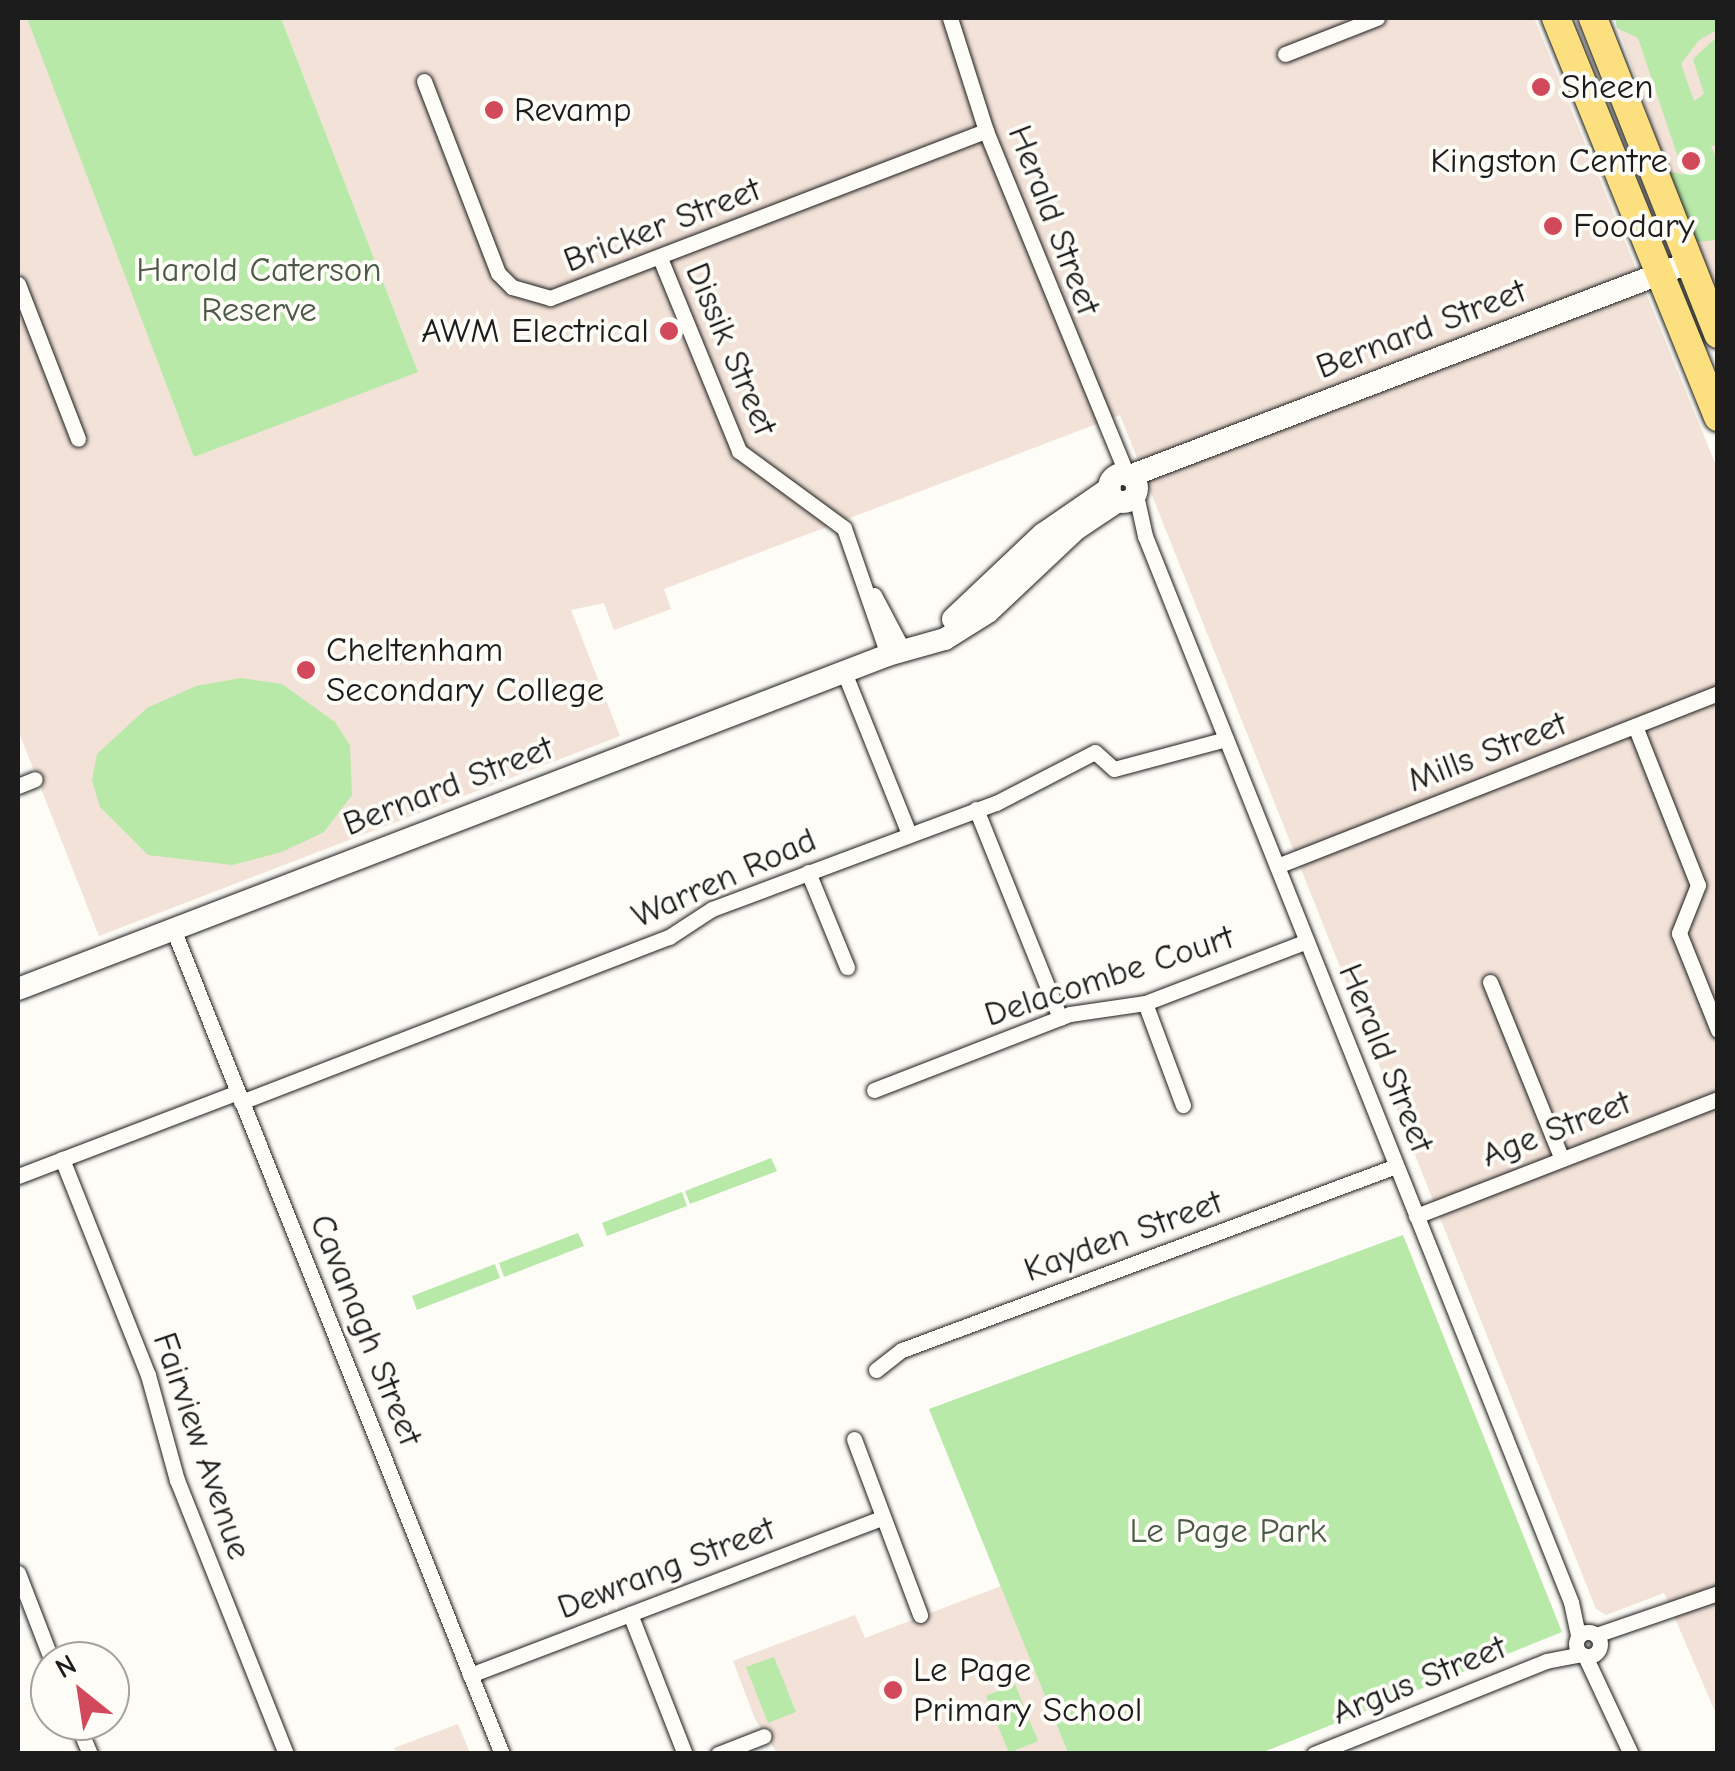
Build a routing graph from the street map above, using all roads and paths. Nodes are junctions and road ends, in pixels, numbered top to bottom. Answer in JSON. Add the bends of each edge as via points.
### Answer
{"nodes":[{"id":1,"x":950,"y":18,"type":"edge"},
{"id":2,"x":1377,"y":18,"type":"edge"},
{"id":3,"x":1556,"y":18,"type":"edge"},
{"id":4,"x":1592,"y":18,"type":"edge"},
{"id":5,"x":1285,"y":54,"type":"dead end"},
{"id":6,"x":424,"y":80,"type":"dead end"},
{"id":7,"x":986,"y":131,"type":"junction"},
{"id":8,"x":660,"y":258,"type":"junction"},
{"id":9,"x":1688,"y":263,"type":"junction"},
{"id":10,"x":1659,"y":274,"type":"junction"},
{"id":11,"x":18,"y":284,"type":"edge"},
{"id":12,"x":1718,"y":334,"type":"edge"},
{"id":13,"x":1718,"y":417,"type":"edge"},
{"id":14,"x":78,"y":439,"type":"dead end"},
{"id":15,"x":1124,"y":488,"type":"junction"},
{"id":16,"x":896,"y":652,"type":"junction"},
{"id":17,"x":844,"y":672,"type":"junction"},
{"id":18,"x":1718,"y":693,"type":"edge"},
{"id":19,"x":1634,"y":726,"type":"junction"},
{"id":20,"x":1226,"y":739,"type":"junction"},
{"id":21,"x":35,"y":780,"type":"dead end"},
{"id":22,"x":18,"y":786,"type":"edge"},
{"id":23,"x":976,"y":809,"type":"junction"},
{"id":24,"x":908,"y":834,"type":"junction"},
{"id":25,"x":1277,"y":866,"type":"junction"},
{"id":26,"x":808,"y":872,"type":"junction"},
{"id":27,"x":172,"y":929,"type":"junction"},
{"id":28,"x":1307,"y":941,"type":"junction"},
{"id":29,"x":847,"y":968,"type":"dead end"},
{"id":30,"x":1490,"y":982,"type":"dead end"},
{"id":31,"x":18,"y":989,"type":"edge"},
{"id":32,"x":1145,"y":1003,"type":"junction"},
{"id":33,"x":1060,"y":1018,"type":"junction"},
{"id":34,"x":1718,"y":1030,"type":"edge"},
{"id":35,"x":874,"y":1090,"type":"dead end"},
{"id":36,"x":239,"y":1097,"type":"junction"},
{"id":37,"x":1718,"y":1099,"type":"edge"},
{"id":38,"x":1183,"y":1104,"type":"dead end"},
{"id":39,"x":62,"y":1159,"type":"junction"},
{"id":40,"x":1562,"y":1159,"type":"junction"},
{"id":41,"x":1396,"y":1166,"type":"junction"},
{"id":42,"x":18,"y":1176,"type":"edge"},
{"id":43,"x":1416,"y":1216,"type":"junction"},
{"id":44,"x":876,"y":1370,"type":"dead end"},
{"id":45,"x":854,"y":1439,"type":"dead end"},
{"id":46,"x":883,"y":1517,"type":"junction"},
{"id":47,"x":18,"y":1573,"type":"edge"},
{"id":48,"x":1718,"y":1593,"type":"edge"},
{"id":49,"x":630,"y":1614,"type":"junction"},
{"id":50,"x":920,"y":1615,"type":"dead end"},
{"id":51,"x":44,"y":1641,"type":"edge"},
{"id":52,"x":1588,"y":1644,"type":"junction"},
{"id":53,"x":470,"y":1675,"type":"junction"},
{"id":54,"x":764,"y":1736,"type":"dead end"},
{"id":55,"x":286,"y":1754,"type":"edge"},
{"id":56,"x":502,"y":1754,"type":"edge"},
{"id":57,"x":685,"y":1754,"type":"edge"},
{"id":58,"x":718,"y":1754,"type":"edge"},
{"id":59,"x":1314,"y":1754,"type":"edge"},
{"id":60,"x":1631,"y":1754,"type":"edge"}],
"edges":[{"from":1,"to":7,"type":"street","name":"Herald Street"},
{"from":2,"to":5,"type":"street"},
{"from":3,"to":10,"type":"highway"},
{"from":4,"to":9,"type":"highway"},
{"from":6,"to":8,"type":"street","name":"Bricker Street","via":[[507,284],[559,298]]},
{"from":7,"to":8,"type":"street","name":"Bricker Street"},
{"from":7,"to":15,"type":"street","name":"Herald Street"},
{"from":8,"to":16,"type":"street","name":"Dissik Street","via":[[739,451],[838,521]]},
{"from":9,"to":10,"type":"street","name":"Bernard Street"},
{"from":9,"to":12,"type":"highway"},
{"from":10,"to":13,"type":"highway"},
{"from":10,"to":15,"type":"street","name":"Bernard Street"},
{"from":11,"to":14,"type":"street"},
{"from":15,"to":16,"type":"street","name":"Bernard Street","via":[[1042,534],[968,608]]},
{"from":15,"to":20,"type":"street","name":"Herald Street"},
{"from":16,"to":17,"type":"street","name":"Bernard Street"},
{"from":17,"to":24,"type":"street"},
{"from":17,"to":27,"type":"street","name":"Bernard Street"},
{"from":18,"to":19,"type":"street","name":"Mills Street"},
{"from":19,"to":25,"type":"street","name":"Mills Street"},
{"from":19,"to":34,"type":"street","via":[[1698,885],[1679,933]]},
{"from":20,"to":23,"type":"street","name":"Warren Road","via":[[1114,769],[1095,752]]},
{"from":20,"to":25,"type":"street","name":"Herald Street"},
{"from":21,"to":22,"type":"street"},
{"from":23,"to":24,"type":"street","name":"Warren Road"},
{"from":23,"to":33,"type":"street"},
{"from":24,"to":26,"type":"street","name":"Warren Road"},
{"from":25,"to":28,"type":"street","name":"Herald Street"},
{"from":26,"to":29,"type":"street"},
{"from":26,"to":36,"type":"street","name":"Warren Road","via":[[712,909],[668,937]]},
{"from":27,"to":31,"type":"street","name":"Bernard Street"},
{"from":27,"to":36,"type":"street","name":"Cavanagh Street"},
{"from":28,"to":32,"type":"street","name":"Delacombe Court"},
{"from":28,"to":41,"type":"street","name":"Herald Street"},
{"from":30,"to":40,"type":"street"},
{"from":32,"to":33,"type":"street","name":"Delacombe Court"},
{"from":32,"to":38,"type":"street"},
{"from":33,"to":35,"type":"street","name":"Delacombe Court"},
{"from":36,"to":39,"type":"street","name":"Warren Road"},
{"from":36,"to":53,"type":"street","name":"Cavanagh Street"},
{"from":37,"to":40,"type":"street","name":"Age Street"},
{"from":39,"to":42,"type":"street","name":"Warren Road"},
{"from":39,"to":55,"type":"street","name":"Fairview Avenue","via":[[148,1375],[177,1480]]},
{"from":40,"to":43,"type":"street","name":"Age Street"},
{"from":41,"to":43,"type":"street","name":"Herald Street"},
{"from":41,"to":44,"type":"street","name":"Kayden Street","via":[[902,1350]]},
{"from":43,"to":52,"type":"street","name":"Herald Street"},
{"from":45,"to":46,"type":"street"},
{"from":46,"to":49,"type":"street","name":"Dewrang Street"},
{"from":46,"to":50,"type":"street"},
{"from":47,"to":51,"type":"street"},
{"from":48,"to":52,"type":"street","name":"Argus Street"},
{"from":49,"to":53,"type":"street","name":"Dewrang Street"},
{"from":49,"to":57,"type":"street"},
{"from":52,"to":59,"type":"street","name":"Argus Street"},
{"from":52,"to":60,"type":"street","name":"Herald Street"},
{"from":53,"to":56,"type":"street","name":"Cavanagh Street"},
{"from":54,"to":58,"type":"street"}]}
